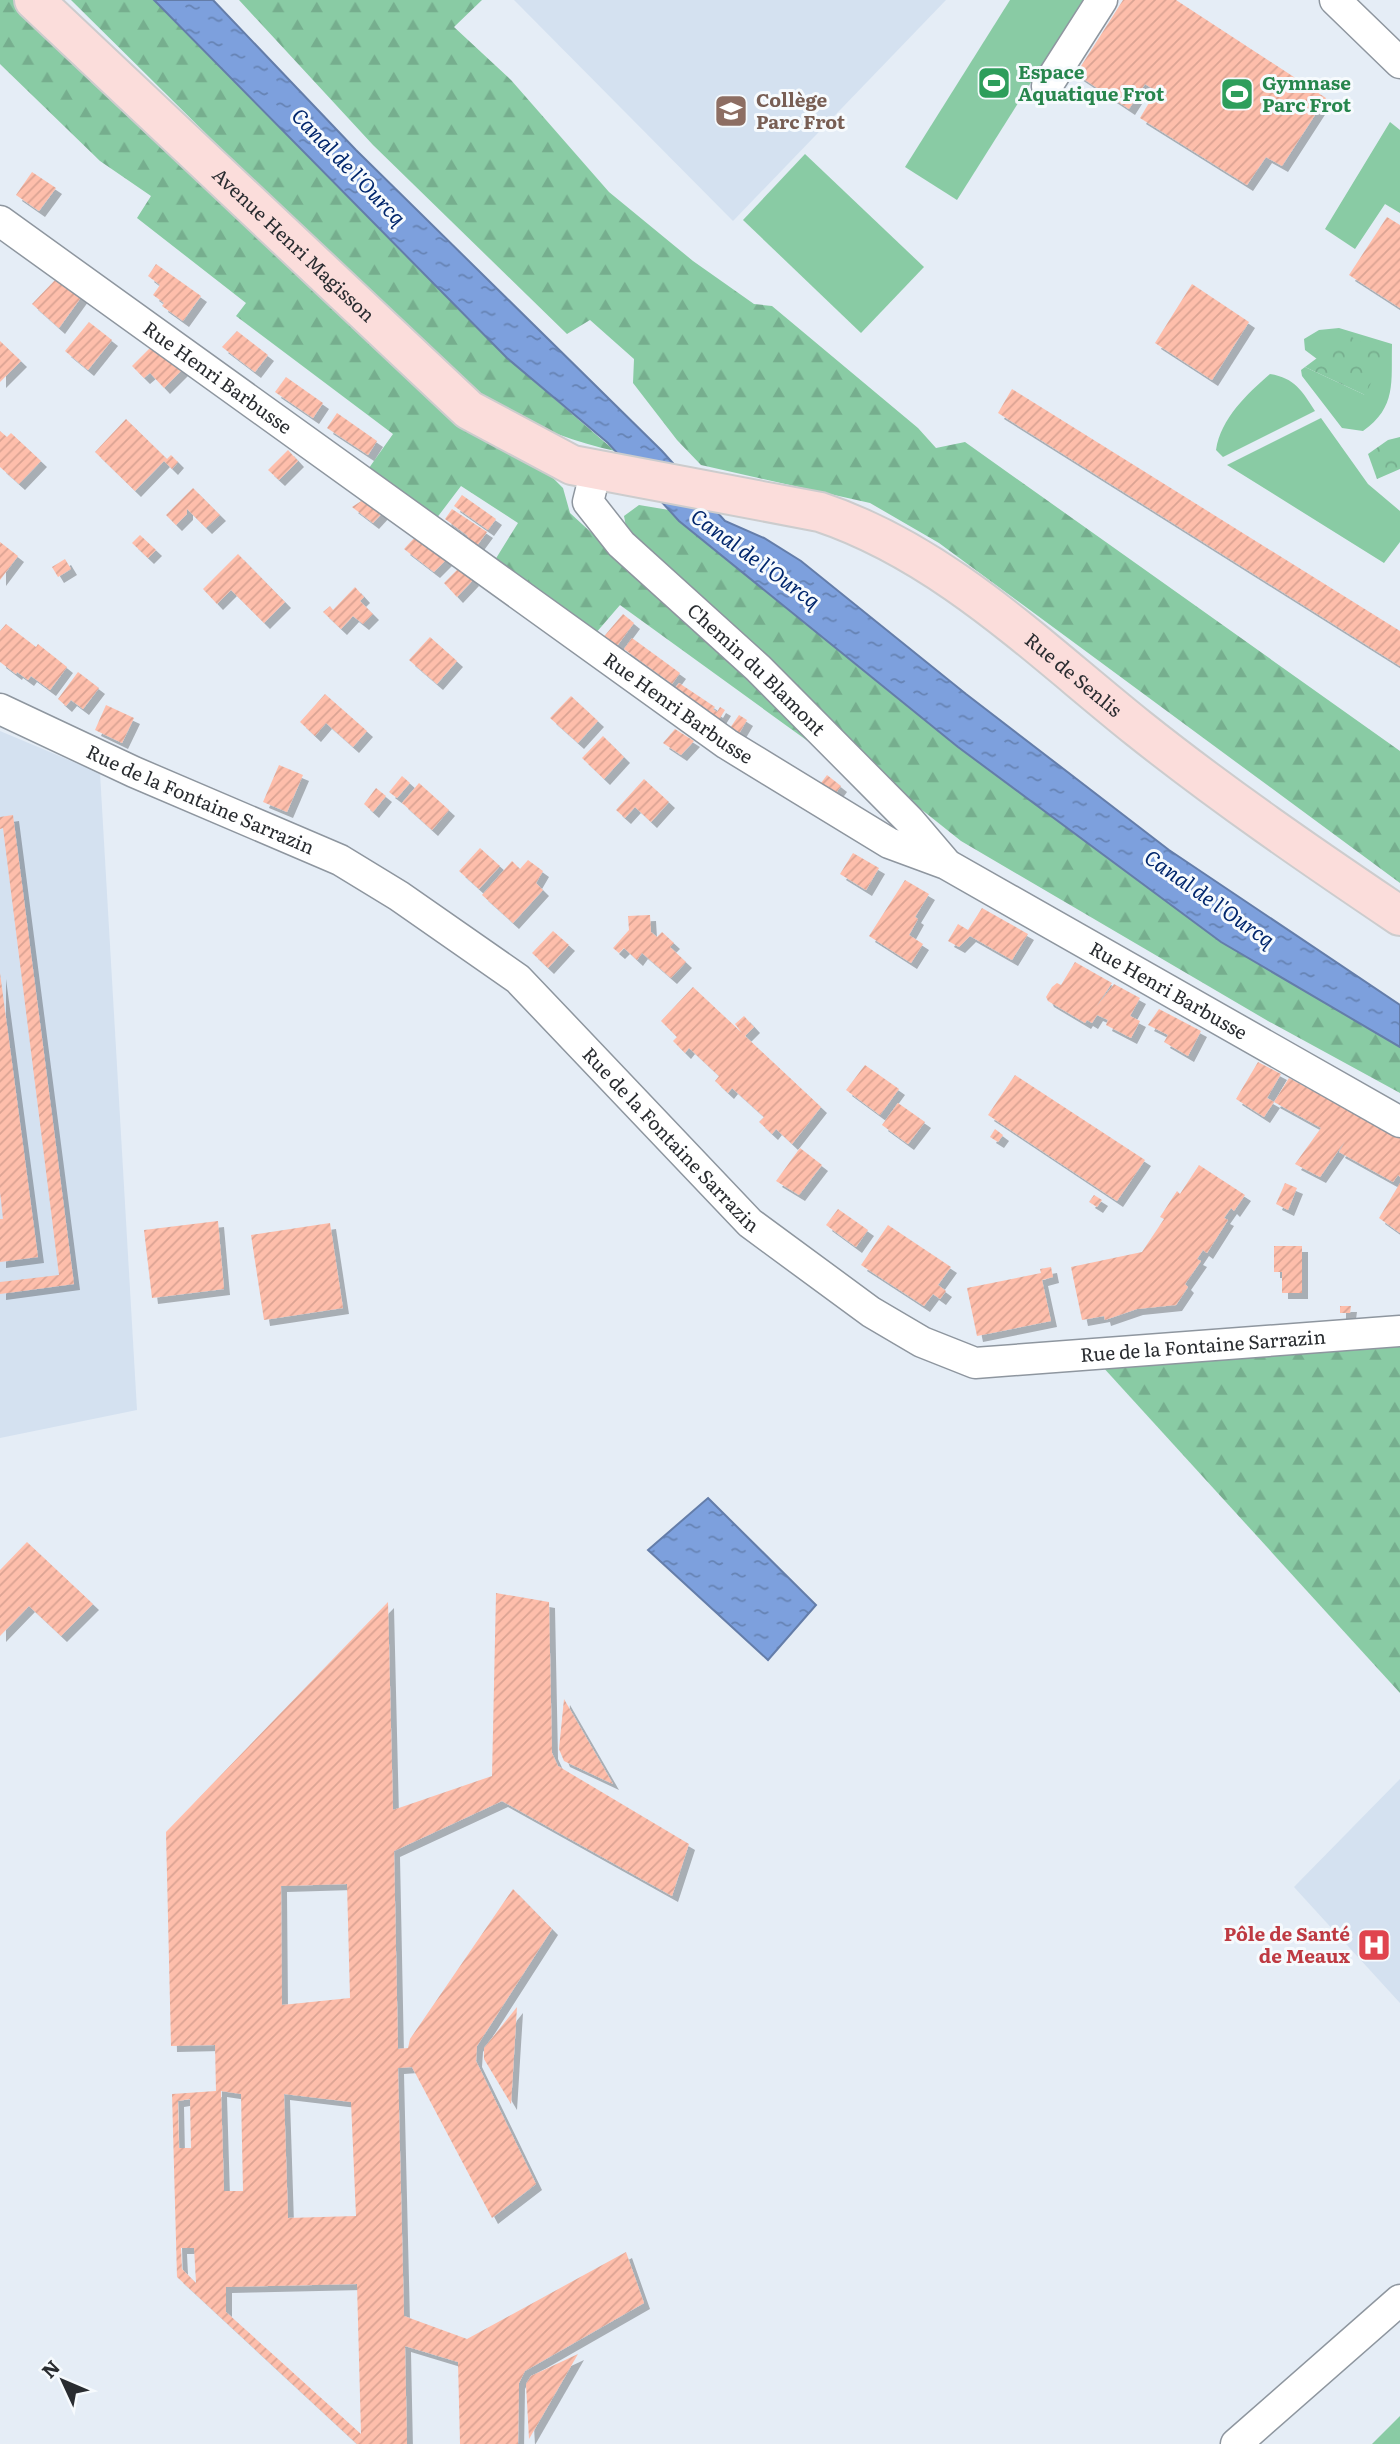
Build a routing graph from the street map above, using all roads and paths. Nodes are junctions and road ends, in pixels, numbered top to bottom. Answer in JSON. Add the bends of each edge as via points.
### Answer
{"nodes":[{"id":1,"x":34,"y":0,"type":"edge"},
{"id":2,"x":1102,"y":0,"type":"edge"},
{"id":3,"x":1335,"y":0,"type":"edge"},
{"id":4,"x":1400,"y":63,"type":"edge"},
{"id":5,"x":1047,"y":86,"type":"dead end"},
{"id":6,"x":0,"y":221,"type":"edge"},
{"id":7,"x":584,"y":467,"type":"junction"},
{"id":8,"x":720,"y":493,"type":"joint"},
{"id":9,"x":0,"y":709,"type":"edge"},
{"id":10,"x":946,"y":863,"type":"junction"},
{"id":11,"x":1400,"y":916,"type":"edge"},
{"id":12,"x":1400,"y":1122,"type":"edge"},
{"id":13,"x":1400,"y":1331,"type":"edge"},
{"id":14,"x":1400,"y":2300,"type":"edge"},
{"id":15,"x":1236,"y":2444,"type":"edge"}],
"edges":[{"from":1,"to":7,"type":"main road","name":"Avenue Henri Magisson","via":[[469,410]]},
{"from":2,"to":5,"type":"street"},
{"from":3,"to":4,"type":"street"},
{"from":6,"to":10,"type":"street","name":"Rue Henri Barbusse","via":[[727,744],[889,843]]},
{"from":7,"to":8,"type":"main road","name":"Avenue Henri Magisson"},
{"from":7,"to":10,"type":"street","name":"Chemin du Blamont","via":[[588,502],[621,544],[758,668]]},
{"from":8,"to":11,"type":"main road","name":"Rue de Senlis","via":[[820,512],[905,548],[947,575],[1164,749]]},
{"from":9,"to":13,"type":"street","name":"Rue de la Fontaine Sarrazin","via":[[340,860],[399,896],[518,979],[750,1223],[871,1312],[922,1342],[975,1363]]},
{"from":10,"to":12,"type":"street","name":"Rue Henri Barbusse"},
{"from":14,"to":15,"type":"street"}]}
